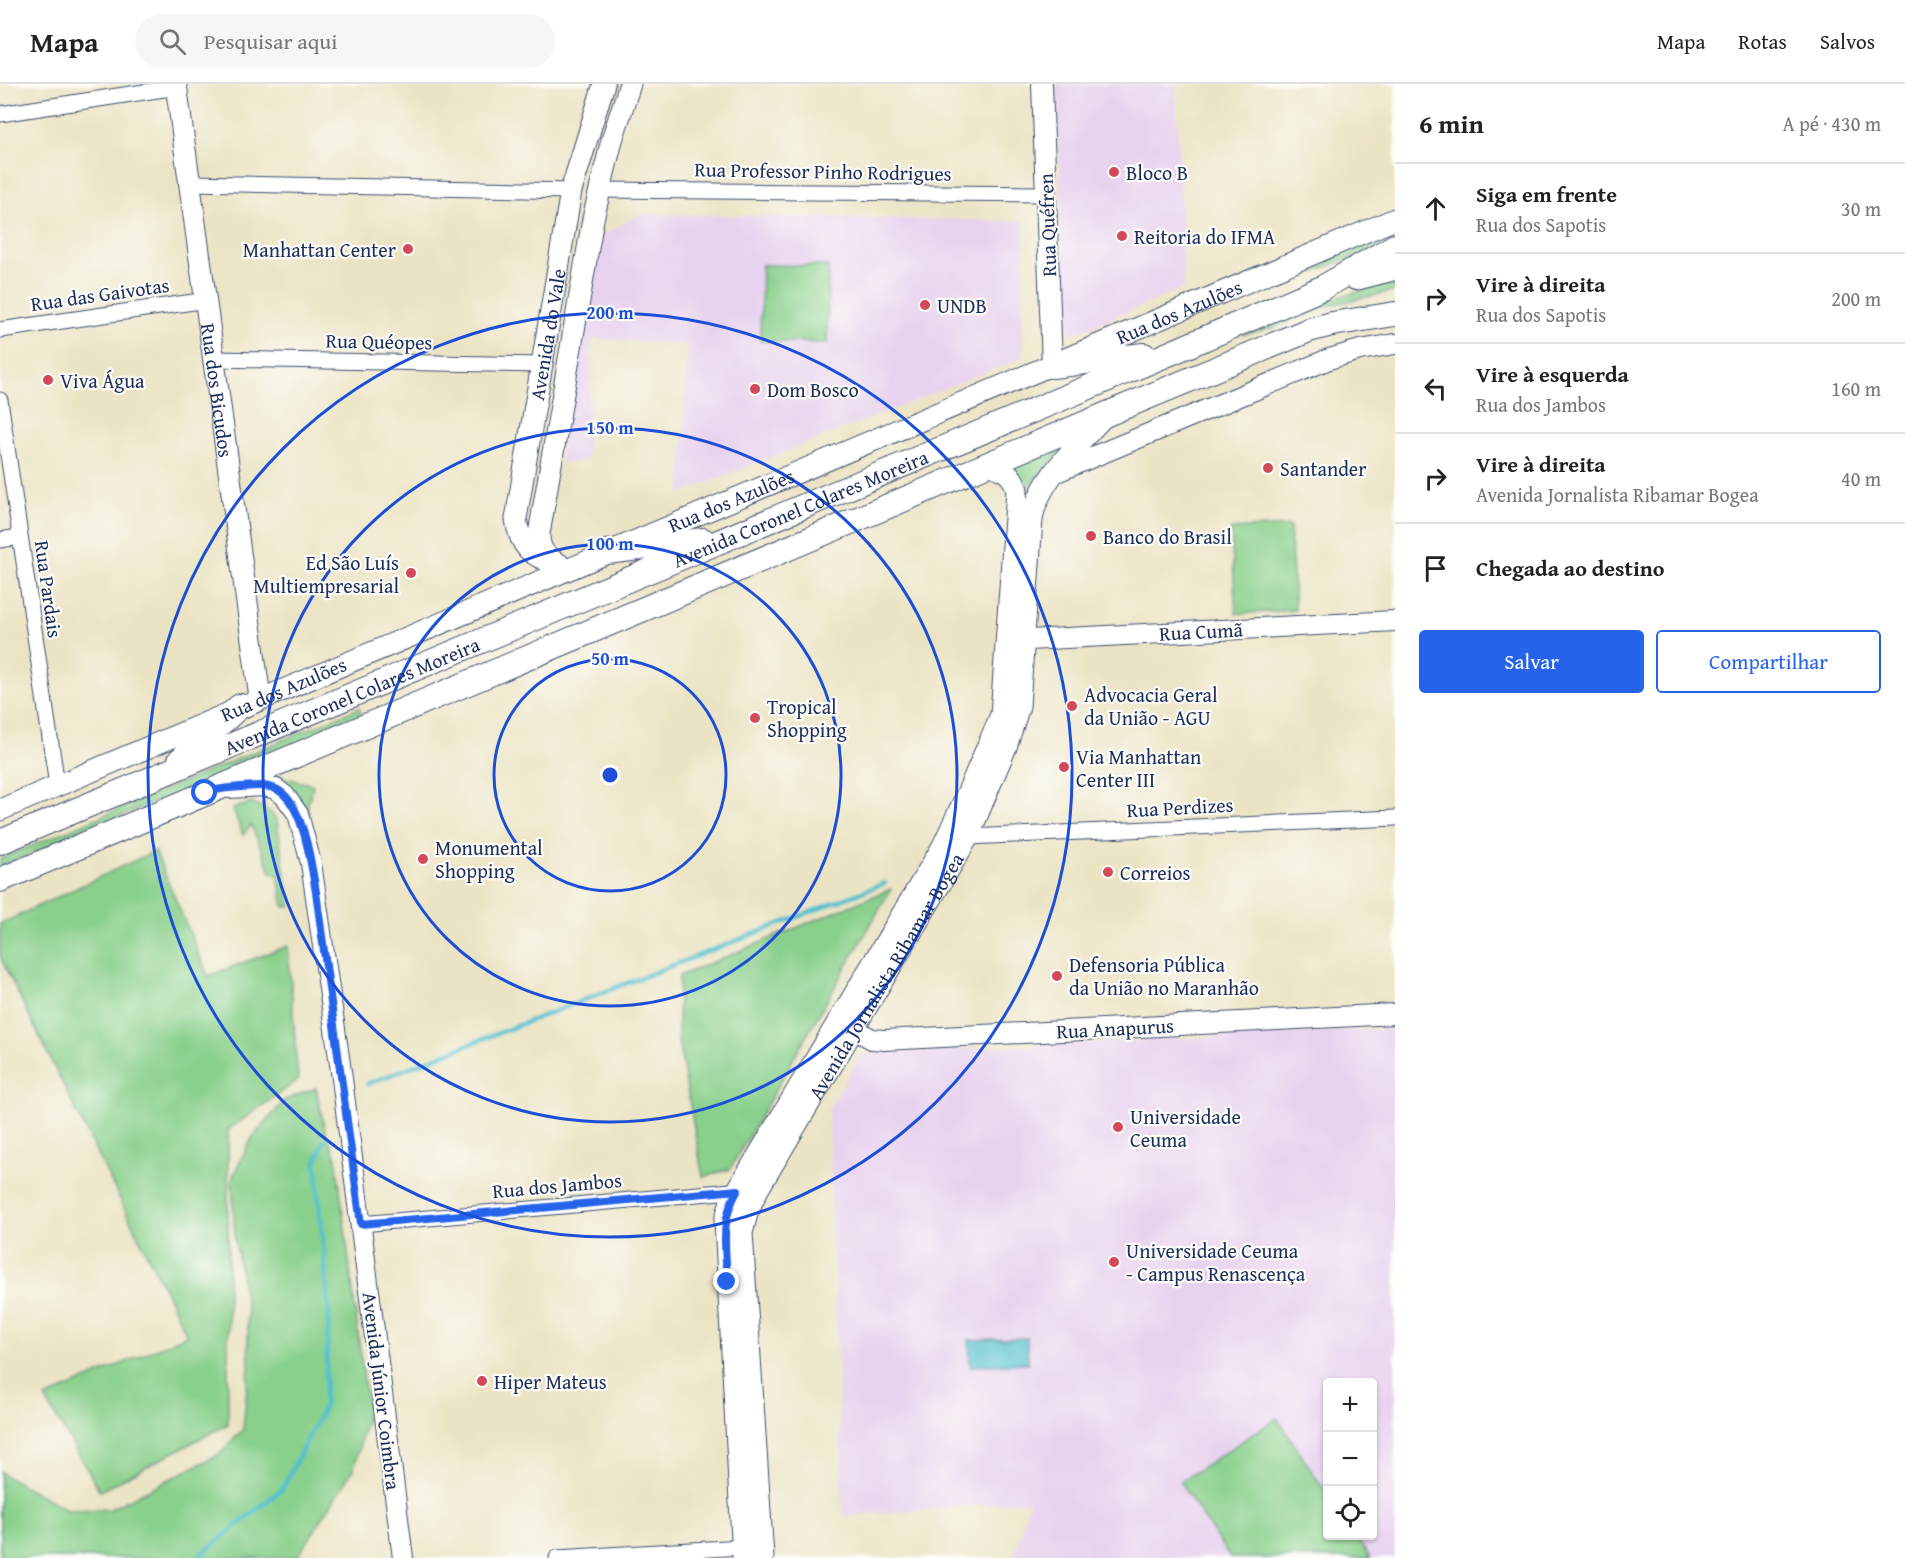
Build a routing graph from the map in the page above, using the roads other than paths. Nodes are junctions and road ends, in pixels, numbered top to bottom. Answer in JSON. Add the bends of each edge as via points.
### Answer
{"nodes":[{"id":1,"x":605,"y":84,"type":"edge"},
{"id":2,"x":630,"y":84,"type":"edge"},
{"id":3,"x":1042,"y":84,"type":"edge"},
{"id":4,"x":177,"y":85,"type":"edge"},
{"id":5,"x":0,"y":114,"type":"edge"},
{"id":6,"x":612,"y":140,"type":"junction"},
{"id":7,"x":191,"y":183,"type":"junction"},
{"id":8,"x":599,"y":190,"type":"junction"},
{"id":9,"x":571,"y":191,"type":"junction"},
{"id":10,"x":1046,"y":194,"type":"junction"},
{"id":11,"x":1395,"y":219,"type":"edge"},
{"id":12,"x":1395,"y":246,"type":"edge"},
{"id":13,"x":1395,"y":260,"type":"edge"},
{"id":14,"x":1395,"y":268,"type":"edge"},
{"id":15,"x":584,"y":270,"type":"junction"},
{"id":16,"x":1322,"y":288,"type":"junction"},
{"id":17,"x":207,"y":300,"type":"junction"},
{"id":18,"x":550,"y":314,"type":"junction"},
{"id":19,"x":1395,"y":314,"type":"edge"},
{"id":20,"x":0,"y":330,"type":"edge"},
{"id":21,"x":1395,"y":344,"type":"edge"},
{"id":22,"x":1173,"y":352,"type":"junction"},
{"id":23,"x":215,"y":359,"type":"junction"},
{"id":24,"x":542,"y":365,"type":"junction"},
{"id":25,"x":1052,"y":366,"type":"junction"},
{"id":26,"x":0,"y":400,"type":"edge"},
{"id":27,"x":1107,"y":414,"type":"junction"},
{"id":28,"x":987,"y":464,"type":"junction"},
{"id":29,"x":1054,"y":473,"type":"junction"},
{"id":30,"x":20,"y":537,"type":"junction"},
{"id":31,"x":732,"y":537,"type":"junction"},
{"id":32,"x":0,"y":540,"type":"edge"},
{"id":33,"x":607,"y":552,"type":"junction"},
{"id":34,"x":566,"y":566,"type":"junction"},
{"id":35,"x":1395,"y":621,"type":"edge"},
{"id":36,"x":1015,"y":640,"type":"junction"},
{"id":37,"x":250,"y":702,"type":"junction"},
{"id":38,"x":164,"y":774,"type":"junction"},
{"id":39,"x":57,"y":785,"type":"junction"},
{"id":40,"x":216,"y":789,"type":"junction"},
{"id":41,"x":0,"y":810,"type":"edge"},
{"id":42,"x":1395,"y":818,"type":"edge"},
{"id":43,"x":968,"y":837,"type":"junction"},
{"id":44,"x":0,"y":842,"type":"edge"},
{"id":45,"x":0,"y":879,"type":"edge"},
{"id":46,"x":1395,"y":1014,"type":"edge"},
{"id":47,"x":846,"y":1025,"type":"junction"},
{"id":48,"x":748,"y":1190,"type":"junction"},
{"id":49,"x":361,"y":1224,"type":"junction"},
{"id":50,"x":743,"y":1552,"type":"edge"},
{"id":51,"x":403,"y":1558,"type":"edge"},
{"id":52,"x":557,"y":1558,"type":"edge"},
{"id":53,"x":763,"y":1558,"type":"edge"}],
"edges":[{"from":1,"to":6,"type":"main road"},
{"from":1,"to":9,"type":"main road","name":"Avenida do Vale"},
{"from":2,"to":6,"type":"main road","name":"Avenida do Vale"},
{"from":3,"to":10,"type":"street","name":"Rua Quéfren"},
{"from":4,"to":5,"type":"street"},
{"from":4,"to":7,"type":"main road","name":"Rua dos Bicudos"},
{"from":6,"to":8,"type":"main road","name":"Avenida do Vale"},
{"from":7,"to":9,"type":"street"},
{"from":7,"to":17,"type":"main road","name":"Rua dos Bicudos"},
{"from":8,"to":10,"type":"street","name":"Rua Professor Pinho Rodrigues"},
{"from":8,"to":15,"type":"main road","name":"Avenida do Vale"},
{"from":9,"to":18,"type":"main road","name":"Avenida do Vale"},
{"from":10,"to":25,"type":"street","name":"Rua Quéfren"},
{"from":11,"to":25,"type":"main road","name":"Rua dos Azulões"},
{"from":12,"to":16,"type":"main road","name":"Avenida Coronel Colares Moreira"},
{"from":13,"to":16,"type":"main road"},
{"from":14,"to":16,"type":"main road"},
{"from":15,"to":18,"type":"main road"},
{"from":15,"to":34,"type":"main road","name":"Avenida do Vale","via":[[539,534],[542,551]]},
{"from":16,"to":22,"type":"main road","name":"Avenida Coronel Colares Moreira"},
{"from":17,"to":20,"type":"street","name":"Rua das Gaivotas"},
{"from":17,"to":23,"type":"main road","name":"Rua dos Bicudos"},
{"from":18,"to":24,"type":"main road","name":"Avenida do Vale"},
{"from":19,"to":27,"type":"main road","name":"Avenida Coronel Colares Moreira","via":[[1310,330]]},
{"from":21,"to":29,"type":"street","via":[[1329,359]]},
{"from":22,"to":25,"type":"main road"},
{"from":22,"to":31,"type":"main road","name":"Avenida Coronel Colares Moreira"},
{"from":23,"to":24,"type":"street","name":"Rua Quéopes"},
{"from":23,"to":37,"type":"main road","name":"Rua dos Bicudos"},
{"from":24,"to":34,"type":"main road","name":"Avenida do Vale","via":[[516,519],[520,538],[530,552],[546,562]]},
{"from":25,"to":33,"type":"main road","name":"Rua dos Azulões"},
{"from":26,"to":30,"type":"street","name":"Rua Pardais"},
{"from":27,"to":28,"type":"main road","name":"Avenida Coronel Colares Moreira"},
{"from":27,"to":29,"type":"main road","name":"Avenida Jornalista Ribamar Bogea"},
{"from":28,"to":36,"type":"main road","name":"Avenida Jornalista Ribamar Bogea","via":[[1009,473],[1017,490]]},
{"from":28,"to":40,"type":"main road","name":"Avenida Coronel Colares Moreira"},
{"from":29,"to":36,"type":"main road","name":"Avenida Jornalista Ribamar Bogea","via":[[1039,494],[1033,512]]},
{"from":30,"to":32,"type":"street"},
{"from":30,"to":39,"type":"street","name":"Rua Pardais"},
{"from":31,"to":33,"type":"main road"},
{"from":31,"to":38,"type":"main road","name":"Avenida Coronel Colares Moreira"},
{"from":33,"to":34,"type":"main road","name":"Rua dos Azulões"},
{"from":34,"to":37,"type":"main road","name":"Rua dos Azulões"},
{"from":35,"to":36,"type":"street","name":"Rua Cumã"},
{"from":36,"to":43,"type":"main road","name":"Avenida Jornalista Ribamar Bogea","via":[[1019,706],[1016,719]]},
{"from":36,"to":47,"type":"main road","name":"Avenida Jornalista Ribamar Bogea","via":[[1001,715],[968,794]]},
{"from":37,"to":38,"type":"main road"},
{"from":37,"to":39,"type":"main road","name":"Rua dos Azulões"},
{"from":38,"to":44,"type":"main road","name":"Avenida Coronel Colares Moreira"},
{"from":39,"to":41,"type":"main road","name":"Rua dos Azulões"},
{"from":40,"to":45,"type":"main road","name":"Avenida Coronel Colares Moreira"},
{"from":40,"to":49,"type":"street","name":"Avenida Júnior Coimbra","via":[[273,788],[290,801],[298,814],[311,863]]},
{"from":42,"to":43,"type":"street","name":"Rua Perdizes"},
{"from":43,"to":47,"type":"main road","name":"Avenida Jornalista Ribamar Bogea"},
{"from":46,"to":47,"type":"street","name":"Rua Anapurus","via":[[884,1040],[872,1039]]},
{"from":47,"to":48,"type":"main road","name":"Avenida Jornalista Ribamar Bogea"},
{"from":48,"to":49,"type":"street","name":"Rua dos Jambos"},
{"from":48,"to":50,"type":"main road","name":"Avenida Jornalista Ribamar Bogea","via":[[731,1201],[725,1221]]},
{"from":48,"to":53,"type":"main road","name":"Avenida Jornalista Ribamar Bogea","via":[[742,1233]]},
{"from":49,"to":51,"type":"street","name":"Avenida Júnior Coimbra"},
{"from":50,"to":52,"type":"street"}]}
